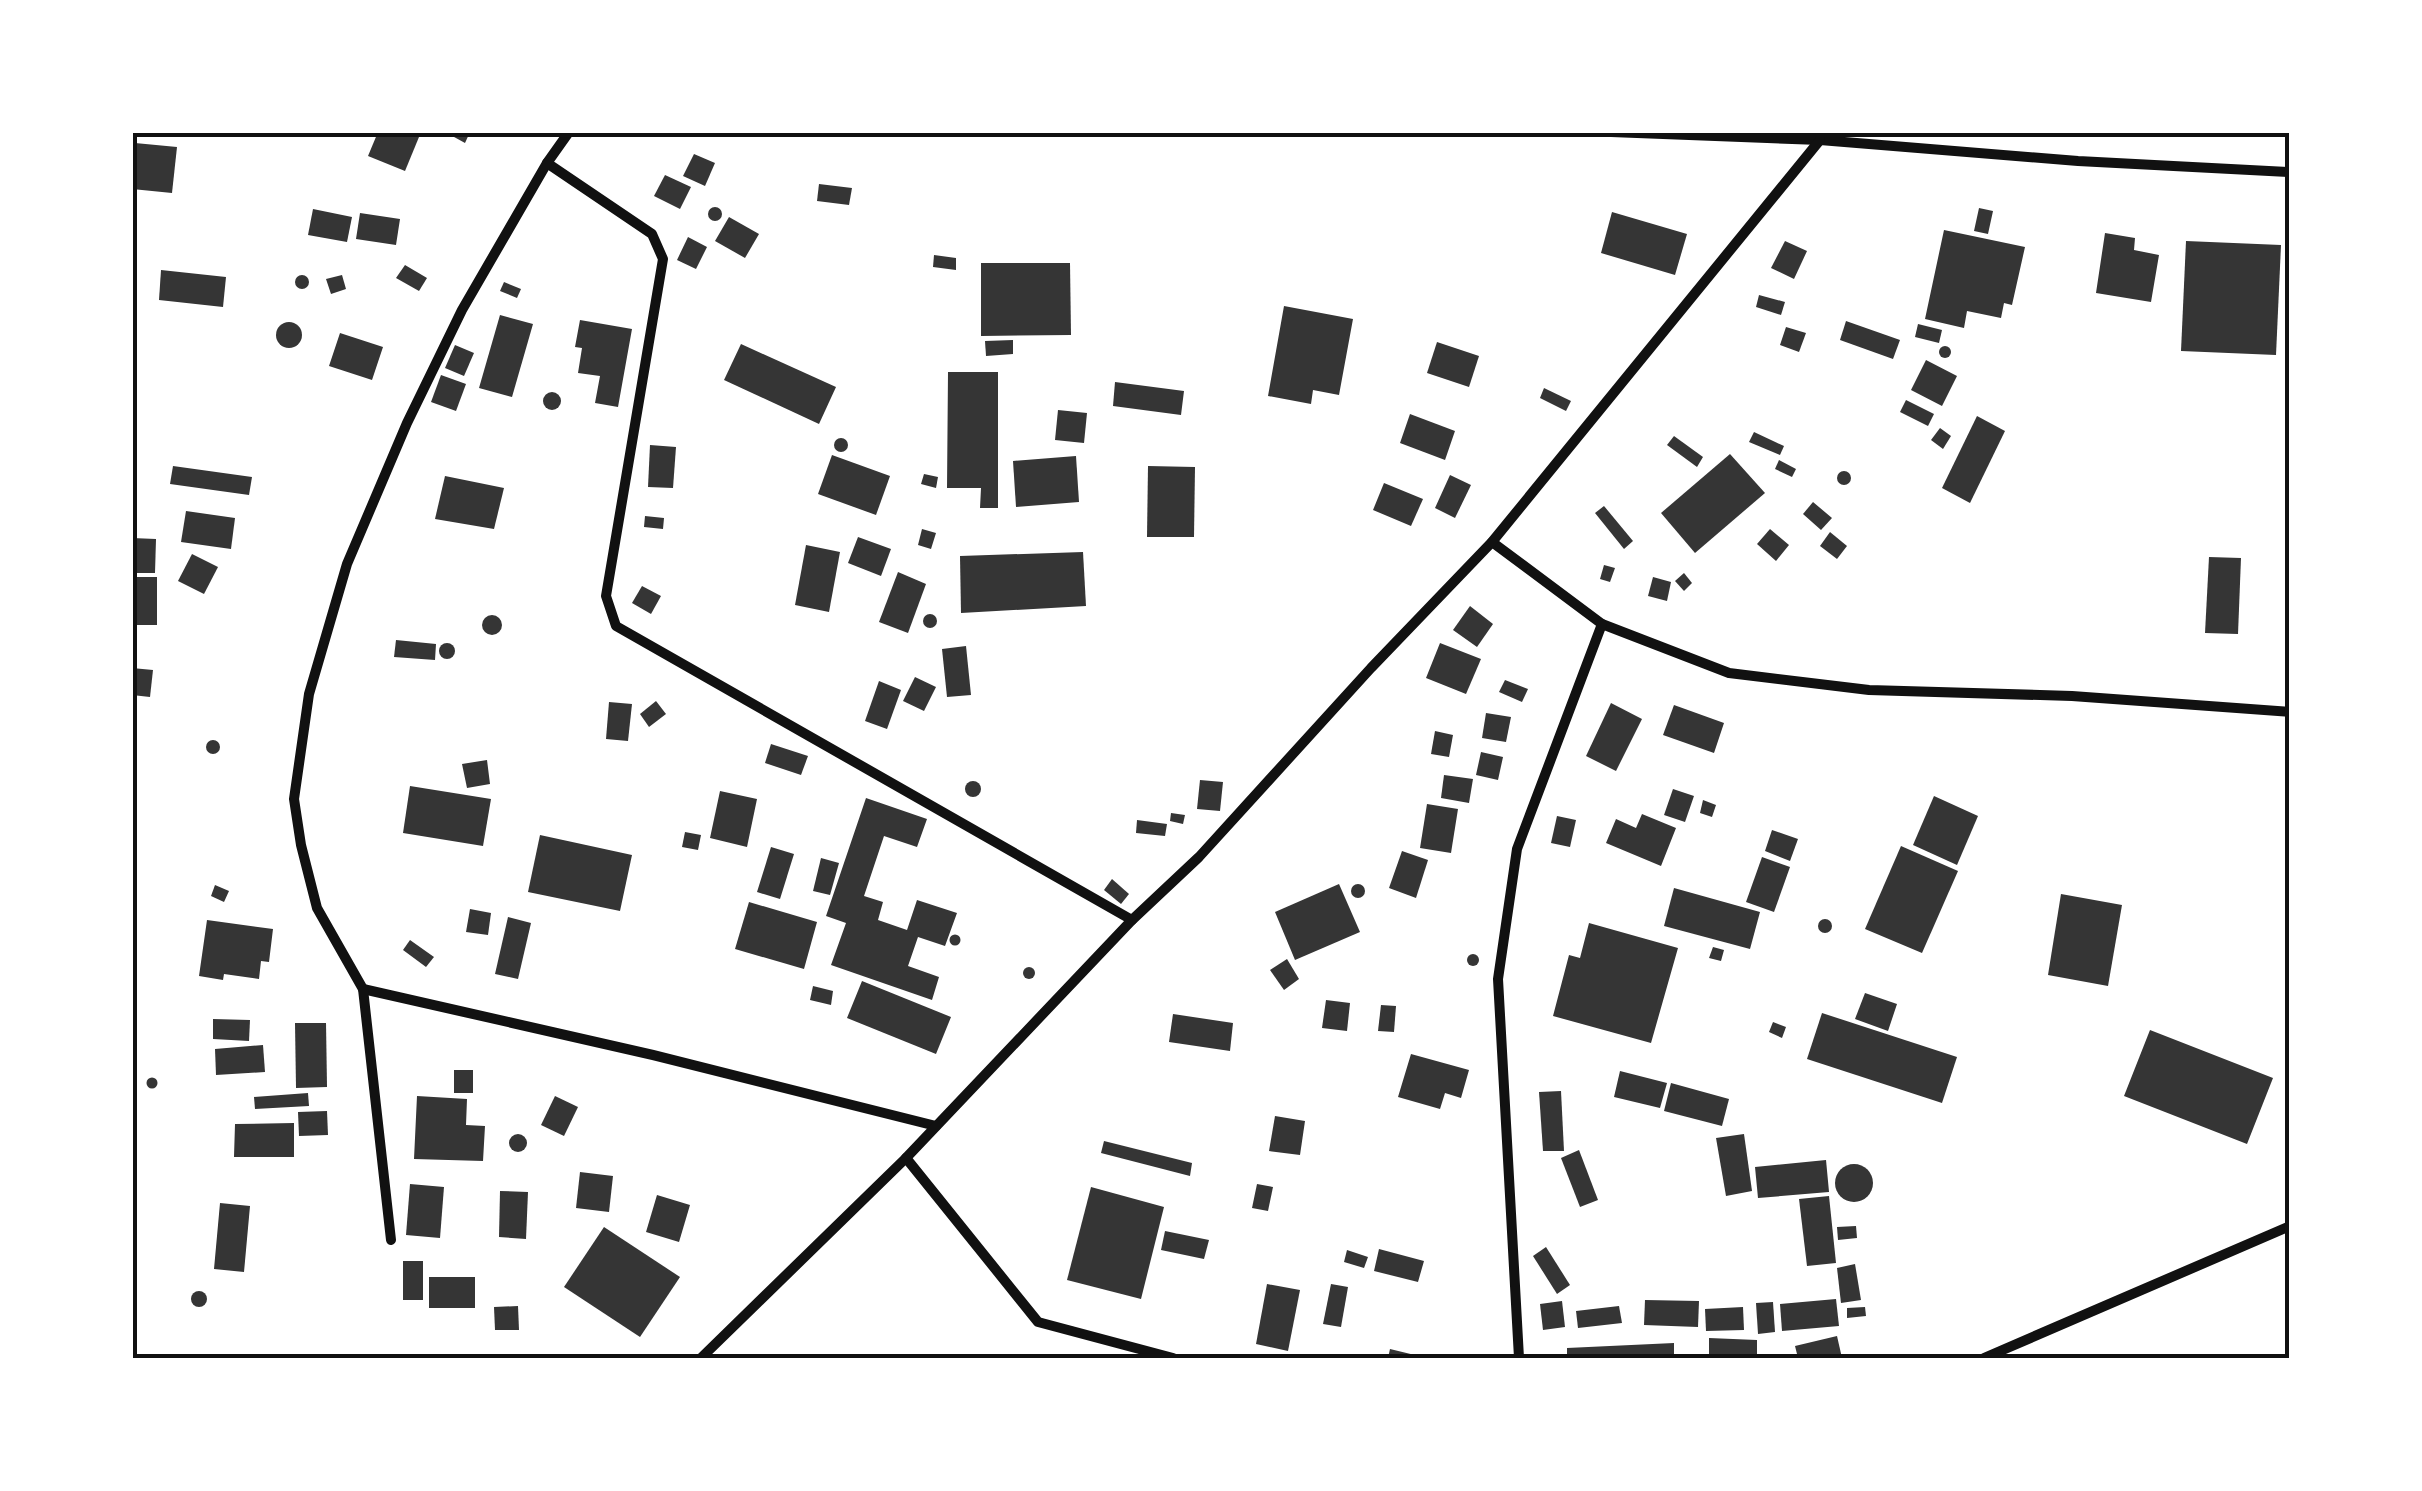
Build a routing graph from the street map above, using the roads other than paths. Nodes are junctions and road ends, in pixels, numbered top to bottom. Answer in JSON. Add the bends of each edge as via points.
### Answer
{"nodes":[{"id":1,"x":569,"y":132,"type":"edge"},
{"id":2,"x":1611,"y":132,"type":"edge"},
{"id":3,"x":1820,"y":140,"type":"junction"},
{"id":4,"x":547,"y":163,"type":"junction"},
{"id":5,"x":2290,"y":172,"type":"edge"},
{"id":6,"x":1492,"y":542,"type":"junction"},
{"id":7,"x":1602,"y":624,"type":"junction"},
{"id":8,"x":2290,"y":712,"type":"edge"},
{"id":9,"x":1132,"y":920,"type":"junction"},
{"id":10,"x":363,"y":989,"type":"junction"},
{"id":11,"x":936,"y":1126,"type":"junction"},
{"id":12,"x":906,"y":1158,"type":"junction"},
{"id":13,"x":2290,"y":1226,"type":"edge"},
{"id":14,"x":392,"y":1240,"type":"dead end"},
{"id":15,"x":701,"y":1358,"type":"edge"},
{"id":16,"x":1172,"y":1358,"type":"edge"},
{"id":17,"x":1519,"y":1358,"type":"edge"},
{"id":18,"x":1984,"y":1358,"type":"edge"}],
"edges":[{"from":1,"to":4,"type":"street"},
{"from":2,"to":3,"type":"street"},
{"from":3,"to":5,"type":"street"},
{"from":3,"to":6,"type":"street"},
{"from":4,"to":9,"type":"street","via":[[652,234],[663,259],[606,596],[616,626]]},
{"from":4,"to":10,"type":"street","via":[[406,422],[347,564],[309,694],[294,800],[301,846],[317,908]]},
{"from":6,"to":7,"type":"street"},
{"from":6,"to":9,"type":"street","via":[[1199,857]]},
{"from":7,"to":8,"type":"street","via":[[1729,672],[1782,679],[1869,690]]},
{"from":7,"to":17,"type":"street","via":[[1517,849],[1498,980]]},
{"from":9,"to":11,"type":"street"},
{"from":10,"to":11,"type":"street"},
{"from":10,"to":14,"type":"street"},
{"from":11,"to":12,"type":"street"},
{"from":12,"to":15,"type":"street"},
{"from":12,"to":16,"type":"street","via":[[1038,1322]]},
{"from":13,"to":18,"type":"street"}]}
